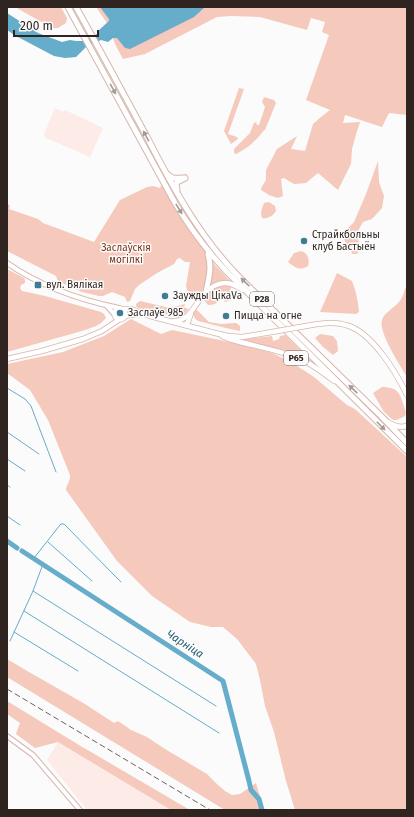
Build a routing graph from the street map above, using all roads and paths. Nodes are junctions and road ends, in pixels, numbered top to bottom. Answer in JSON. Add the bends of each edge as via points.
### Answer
{"nodes":[{"id":1,"x":68,"y":7,"type":"edge"},
{"id":2,"x":76,"y":7,"type":"edge"},
{"id":3,"x":165,"y":171,"type":"junction"},
{"id":4,"x":179,"y":197,"type":"junction"},
{"id":5,"x":206,"y":249,"type":"junction"},
{"id":6,"x":7,"y":263,"type":"edge"},
{"id":7,"x":206,"y":292,"type":"junction"},
{"id":8,"x":246,"y":292,"type":"junction"},
{"id":9,"x":107,"y":306,"type":"junction"},
{"id":10,"x":121,"y":308,"type":"junction"},
{"id":11,"x":191,"y":312,"type":"junction"},
{"id":12,"x":143,"y":314,"type":"junction"},
{"id":13,"x":114,"y":315,"type":"junction"},
{"id":14,"x":122,"y":318,"type":"junction"},
{"id":15,"x":190,"y":318,"type":"junction"},
{"id":16,"x":184,"y":319,"type":"junction"},
{"id":17,"x":171,"y":321,"type":"junction"},
{"id":18,"x":185,"y":325,"type":"junction"},
{"id":19,"x":196,"y":328,"type":"junction"},
{"id":20,"x":104,"y":329,"type":"junction"},
{"id":21,"x":215,"y":333,"type":"junction"},
{"id":22,"x":7,"y":359,"type":"edge"},
{"id":23,"x":405,"y":386,"type":"edge"},
{"id":24,"x":343,"y":388,"type":"junction"},
{"id":25,"x":407,"y":395,"type":"edge"},
{"id":26,"x":381,"y":416,"type":"junction"},
{"id":27,"x":407,"y":426,"type":"edge"},
{"id":28,"x":407,"y":443,"type":"edge"},
{"id":29,"x":407,"y":451,"type":"edge"},
{"id":30,"x":7,"y":736,"type":"edge"},
{"id":31,"x":80,"y":810,"type":"edge"}],
"edges":[{"from":1,"to":5,"type":"highway","number":"Р28","one_way":true,"via":[[175,203]]},
{"from":3,"to":2,"type":"highway","number":"Р28","one_way":true},
{"from":3,"to":4,"type":"highway","number":"Р28"},
{"from":3,"to":4,"type":"highway","via":[[171,178],[185,178],[176,184]]},
{"from":26,"to":4,"type":"highway","number":"Р28","one_way":true,"via":[[231,268]]},
{"from":5,"to":7,"type":"highway","via":[[211,266]]},
{"from":5,"to":8,"type":"highway","number":"Р28"},
{"from":6,"to":9,"type":"main road","via":[[52,288]]},
{"from":7,"to":8,"type":"main road","via":[[223,283],[235,285]]},
{"from":7,"to":11,"type":"main road"},
{"from":8,"to":24,"type":"highway","number":"Р28"},
{"from":9,"to":10,"type":"main road"},
{"from":9,"to":13,"type":"main road"},
{"from":10,"to":12,"type":"main road","number":"Р65"},
{"from":10,"to":13,"type":"main road","number":"Р65","via":[[115,310]]},
{"from":10,"to":14,"type":"main road","via":[[125,313]]},
{"from":11,"to":15,"type":"main road"},
{"from":11,"to":16,"type":"main road"},
{"from":12,"to":14,"type":"main road","number":"Р65"},
{"from":12,"to":17,"type":"main road","number":"Р65"},
{"from":13,"to":14,"type":"main road"},
{"from":13,"to":20,"type":"main road","number":"Р65"},
{"from":14,"to":20,"type":"main road","number":"Р65"},
{"from":15,"to":18,"type":"main road"},
{"from":15,"to":19,"type":"main road"},
{"from":16,"to":17,"type":"main road"},
{"from":16,"to":18,"type":"main road"},
{"from":17,"to":18,"type":"main road","number":"Р65"},
{"from":18,"to":19,"type":"main road","number":"Р65"},
{"from":19,"to":21,"type":"main road","number":"Р65"},
{"from":20,"to":22,"type":"main road","number":"Р65","via":[[83,339]]},
{"from":21,"to":23,"type":"main road","number":"Р65","bridge":true,"via":[[242,336],[339,323],[356,328],[365,335]]},
{"from":21,"to":24,"type":"main road","number":"Р65","via":[[302,360]]},
{"from":23,"to":25,"type":"main road","number":"Р65"},
{"from":24,"to":29,"type":"highway","number":"Р28","one_way":true},
{"from":26,"to":27,"type":"main road","via":[[396,427]]},
{"from":26,"to":28,"type":"highway","number":"Р28"},
{"from":30,"to":31,"type":"main road","via":[[33,755]]}]}
